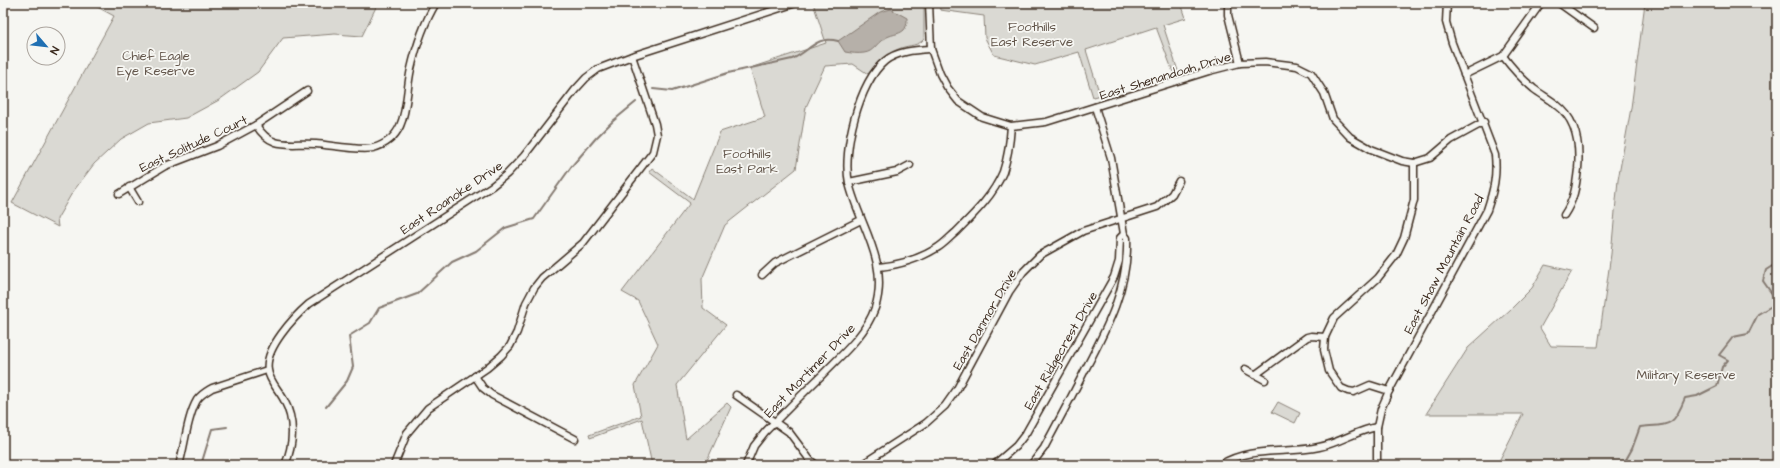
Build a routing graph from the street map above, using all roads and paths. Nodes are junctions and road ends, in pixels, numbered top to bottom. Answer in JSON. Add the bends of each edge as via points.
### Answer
{"nodes":[{"id":1,"x":436,"y":3,"type":"edge"},
{"id":2,"x":796,"y":3,"type":"edge"},
{"id":3,"x":929,"y":3,"type":"edge"},
{"id":4,"x":1228,"y":3,"type":"edge"},
{"id":5,"x":1447,"y":3,"type":"edge"},
{"id":6,"x":1541,"y":3,"type":"edge"},
{"id":7,"x":1559,"y":3,"type":"edge"},
{"id":8,"x":1594,"y":28,"type":"dead end"},
{"id":9,"x":931,"y":49,"type":"junction"},
{"id":10,"x":632,"y":56,"type":"junction"},
{"id":11,"x":1502,"y":56,"type":"junction"},
{"id":12,"x":1240,"y":64,"type":"junction"},
{"id":13,"x":1464,"y":75,"type":"junction"},
{"id":14,"x":307,"y":91,"type":"dead end"},
{"id":15,"x":1095,"y":107,"type":"junction"},
{"id":16,"x":1484,"y":122,"type":"junction"},
{"id":17,"x":256,"y":125,"type":"junction"},
{"id":18,"x":1011,"y":126,"type":"junction"},
{"id":19,"x":1414,"y":163,"type":"junction"},
{"id":20,"x":910,"y":165,"type":"dead end"},
{"id":21,"x":1179,"y":181,"type":"dead end"},
{"id":22,"x":849,"y":182,"type":"junction"},
{"id":23,"x":129,"y":187,"type":"junction"},
{"id":24,"x":119,"y":194,"type":"dead end"},
{"id":25,"x":138,"y":202,"type":"dead end"},
{"id":26,"x":1564,"y":215,"type":"dead end"},
{"id":27,"x":1121,"y":218,"type":"junction"},
{"id":28,"x":861,"y":220,"type":"junction"},
{"id":29,"x":1124,"y":234,"type":"junction"},
{"id":30,"x":879,"y":267,"type":"junction"},
{"id":31,"x":762,"y":275,"type":"dead end"},
{"id":32,"x":1325,"y":337,"type":"junction"},
{"id":33,"x":1245,"y":369,"type":"dead end"},
{"id":34,"x":267,"y":370,"type":"junction"},
{"id":35,"x":1255,"y":374,"type":"junction"},
{"id":36,"x":475,"y":376,"type":"junction"},
{"id":37,"x":1265,"y":380,"type":"dead end"},
{"id":38,"x":1389,"y":391,"type":"junction"},
{"id":39,"x":736,"y":395,"type":"dead end"},
{"id":40,"x":774,"y":422,"type":"junction"},
{"id":41,"x":1377,"y":427,"type":"junction"},
{"id":42,"x":575,"y":439,"type":"dead end"},
{"id":43,"x":179,"y":465,"type":"edge"},
{"id":44,"x":285,"y":465,"type":"edge"},
{"id":45,"x":394,"y":465,"type":"edge"},
{"id":46,"x":746,"y":465,"type":"edge"},
{"id":47,"x":816,"y":465,"type":"edge"},
{"id":48,"x":861,"y":465,"type":"edge"},
{"id":49,"x":994,"y":465,"type":"edge"},
{"id":50,"x":1031,"y":465,"type":"edge"},
{"id":51,"x":1220,"y":465,"type":"edge"},
{"id":52,"x":1377,"y":465,"type":"edge"}],
"edges":[{"from":1,"to":17,"type":"street","via":[[418,44],[400,128],[382,145],[367,148],[312,143],[286,145],[267,139]]},
{"from":2,"to":10,"type":"street","name":"East Roanoke Drive"},
{"from":3,"to":9,"type":"street","name":"East Shenandoah Drive"},
{"from":4,"to":12,"type":"street","via":[[1228,15]]},
{"from":5,"to":13,"type":"street","name":"East Shaw Mountain Road","via":[[1446,22]]},
{"from":6,"to":11,"type":"street"},
{"from":7,"to":8,"type":"street"},
{"from":9,"to":18,"type":"street","name":"East Shenandoah Drive","via":[[940,74],[958,101],[982,117]]},
{"from":9,"to":22,"type":"street","name":"East Mortimer Drive","via":[[897,54],[884,62],[873,75],[856,112],[851,134],[848,153]]},
{"from":10,"to":34,"type":"street","name":"East Roanoke Drive","via":[[598,69],[586,78],[524,156],[492,186],[309,304],[291,321],[275,345]]},
{"from":10,"to":36,"type":"street","via":[[656,130],[653,152],[583,243],[534,288],[510,346]]},
{"from":11,"to":13,"type":"street"},
{"from":11,"to":26,"type":"street","via":[[1512,69],[1566,113],[1577,134],[1579,160],[1574,196]]},
{"from":12,"to":15,"type":"street","name":"East Shenandoah Drive","via":[[1209,71]]},
{"from":12,"to":19,"type":"street","name":"East Shenandoah Drive","via":[[1286,64],[1311,73],[1324,93],[1333,119],[1350,137],[1371,149]]},
{"from":13,"to":16,"type":"street","name":"East Shaw Mountain Road"},
{"from":14,"to":17,"type":"street","name":"East Solitude Court"},
{"from":15,"to":18,"type":"street","name":"East Shenandoah Drive","via":[[1046,122]]},
{"from":15,"to":27,"type":"street","name":"East Ridgecrest Drive","via":[[1111,158]]},
{"from":16,"to":19,"type":"street","via":[[1451,140],[1430,158]]},
{"from":16,"to":38,"type":"street","name":"East Shaw Mountain Road","via":[[1496,155],[1497,170],[1487,210]]},
{"from":17,"to":23,"type":"street","name":"East Solitude Court","via":[[217,146],[169,163]]},
{"from":18,"to":30,"type":"street","via":[[1002,174],[991,194],[975,214],[938,248],[915,259],[893,266]]},
{"from":19,"to":32,"type":"street","via":[[1414,200],[1404,238],[1396,255],[1378,278],[1334,318]]},
{"from":20,"to":22,"type":"street","via":[[897,172]]},
{"from":21,"to":27,"type":"street","name":"East Danmor Drive","via":[[1172,194],[1157,207]]},
{"from":22,"to":28,"type":"street","name":"East Mortimer Drive"},
{"from":23,"to":24,"type":"street","name":"East Solitude Court"},
{"from":23,"to":25,"type":"street","name":"East Solitude Court"},
{"from":27,"to":29,"type":"street","name":"East Ridgecrest Drive"},
{"from":27,"to":48,"type":"street","name":"East Danmor Drive","via":[[1083,231],[1040,255],[1023,272],[1009,292],[957,389],[945,406],[926,423]]},
{"from":28,"to":30,"type":"street","name":"East Mortimer Drive"},
{"from":28,"to":31,"type":"street","via":[[775,263]]},
{"from":29,"to":49,"type":"street","name":"East Ridgecrest Drive","via":[[1120,238],[1114,277],[1026,432],[1016,446]]},
{"from":29,"to":50,"type":"street","name":"East Ridgecrest Drive","via":[[1127,238],[1126,265],[1122,288],[1107,328],[1044,448]]},
{"from":30,"to":40,"type":"street","name":"East Mortimer Drive","via":[[875,307],[866,327],[851,346]]},
{"from":32,"to":35,"type":"street","via":[[1307,337]]},
{"from":32,"to":38,"type":"street","via":[[1326,362],[1329,371],[1342,388],[1354,392],[1370,385]]},
{"from":33,"to":35,"type":"street"},
{"from":34,"to":43,"type":"street","via":[[204,392],[192,416]]},
{"from":34,"to":44,"type":"street","via":[[290,413],[292,438]]},
{"from":35,"to":37,"type":"street"},
{"from":36,"to":42,"type":"street","via":[[483,388],[492,395]]},
{"from":36,"to":45,"type":"street","via":[[440,398],[417,420],[407,433]]},
{"from":38,"to":41,"type":"street","name":"East Shaw Mountain Road"},
{"from":39,"to":40,"type":"street"},
{"from":40,"to":46,"type":"street","name":"East Mortimer Drive","via":[[754,446]]},
{"from":40,"to":47,"type":"street","via":[[789,432]]},
{"from":41,"to":51,"type":"street","via":[[1363,429],[1355,435],[1319,447],[1244,454]]},
{"from":41,"to":52,"type":"street","name":"East Shaw Mountain Road"}]}
